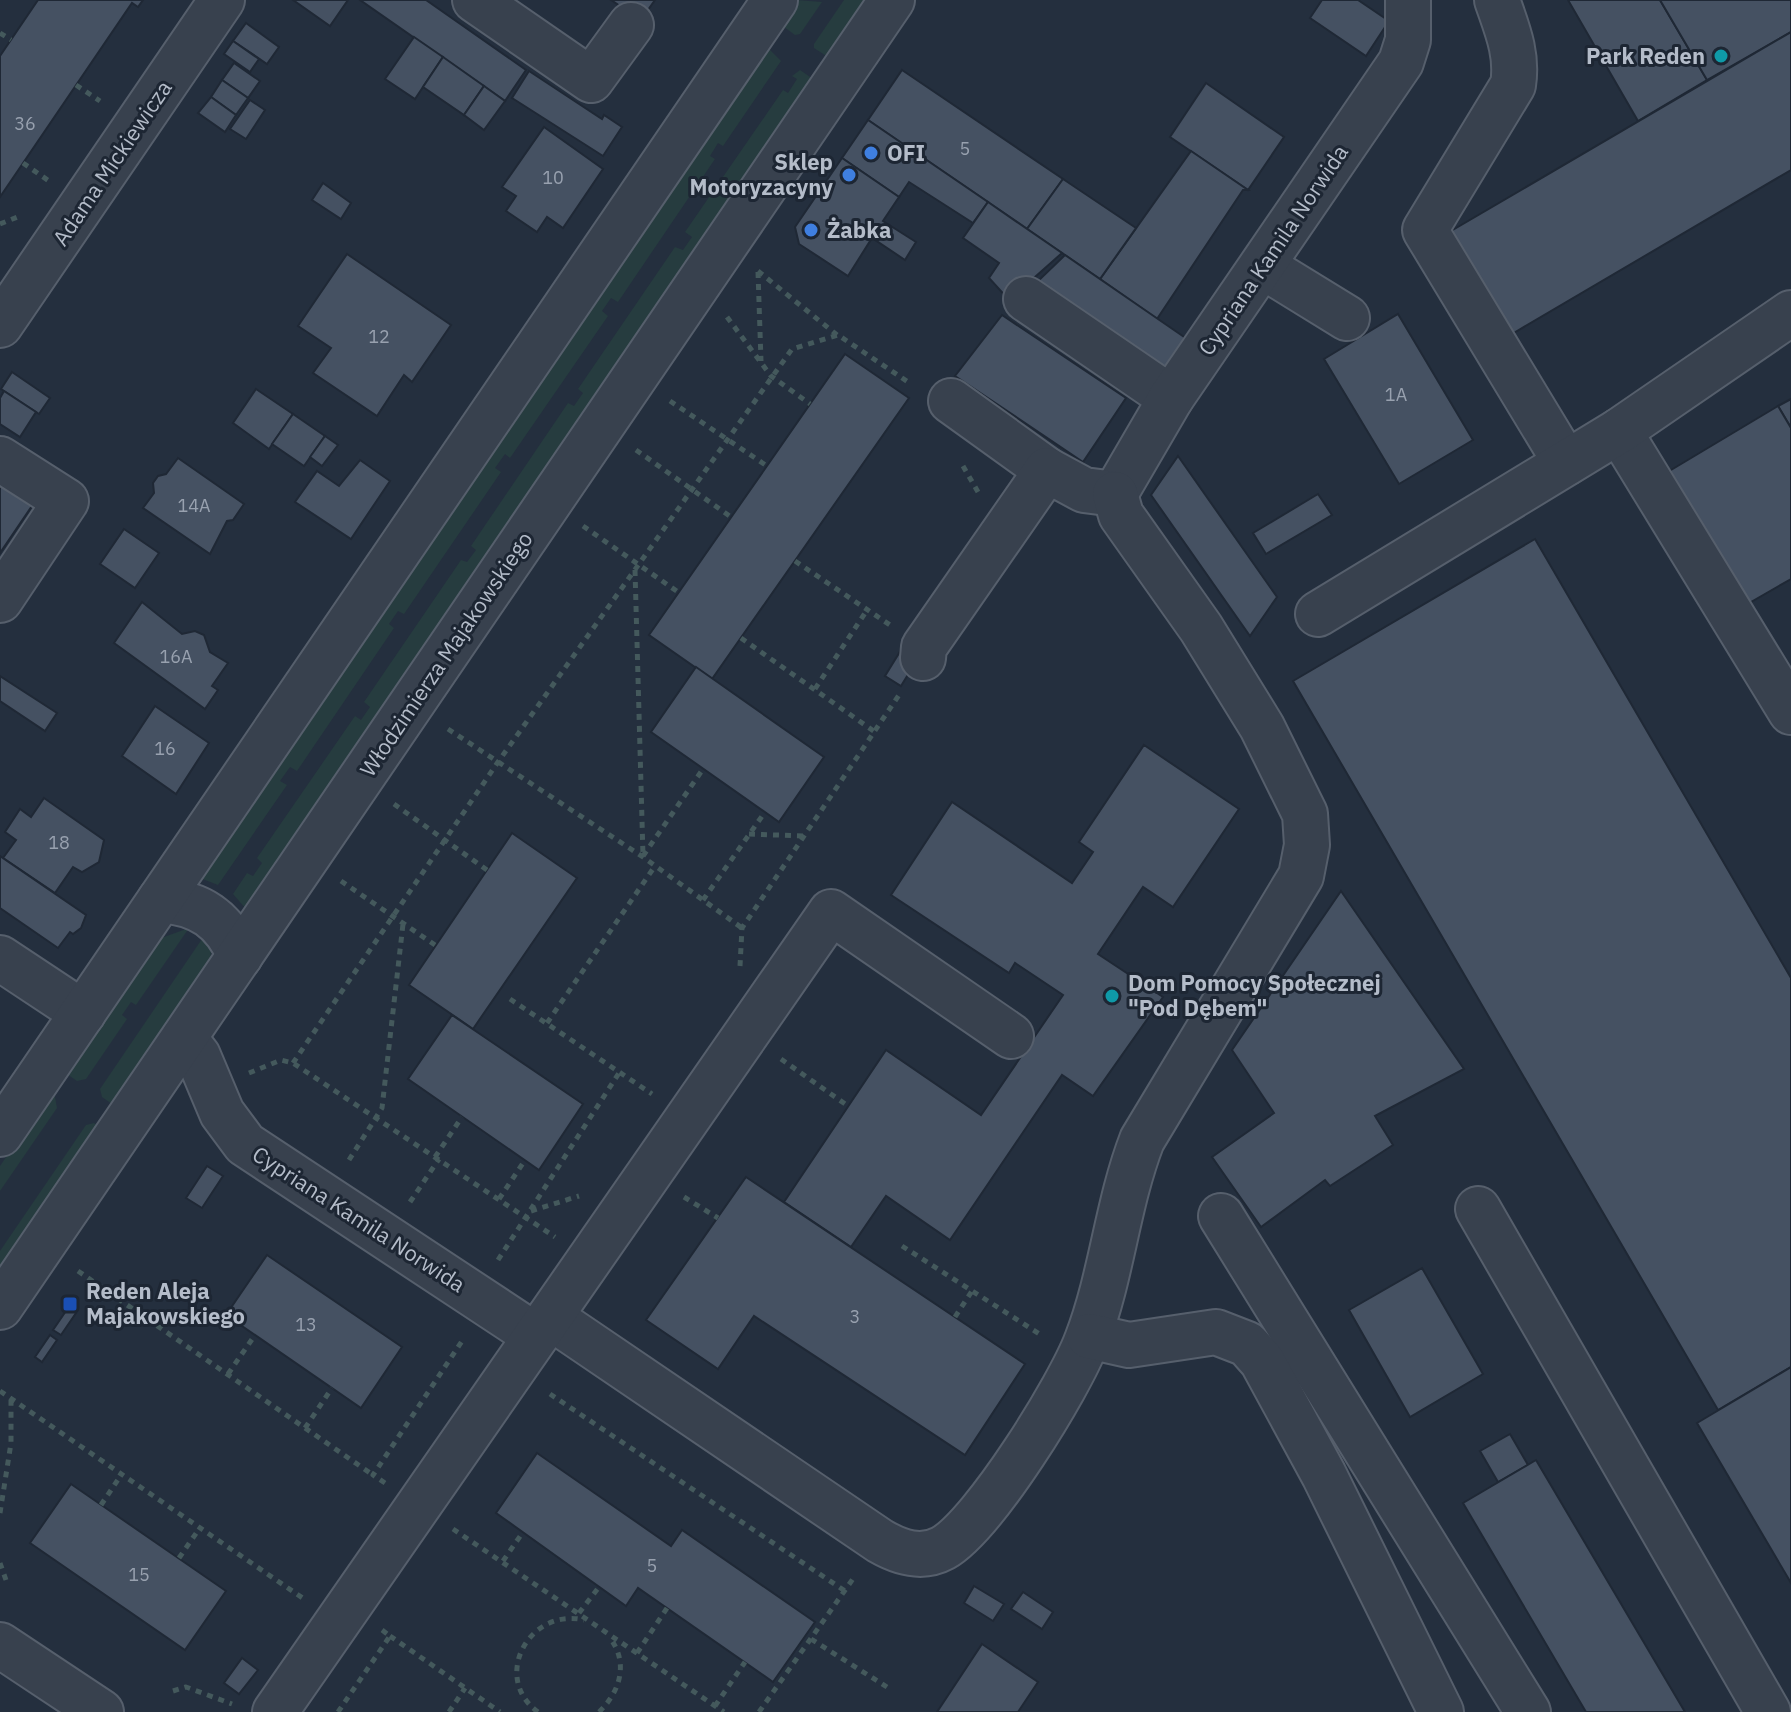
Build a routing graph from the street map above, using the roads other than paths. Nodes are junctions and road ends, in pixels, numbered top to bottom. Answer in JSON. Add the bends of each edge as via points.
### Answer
{"nodes":[{"id":1,"x":222,"y":0,"type":"edge"},
{"id":2,"x":475,"y":0,"type":"edge"},
{"id":3,"x":775,"y":0,"type":"edge"},
{"id":4,"x":892,"y":0,"type":"edge"},
{"id":5,"x":1408,"y":0,"type":"edge"},
{"id":6,"x":1497,"y":0,"type":"edge"},
{"id":7,"x":631,"y":25,"type":"dead end"},
{"id":8,"x":1264,"y":267,"type":"junction"},
{"id":9,"x":1026,"y":299,"type":"dead end"},
{"id":10,"x":1791,"y":313,"type":"edge"},
{"id":11,"x":1347,"y":318,"type":"dead end"},
{"id":12,"x":0,"y":325,"type":"edge"},
{"id":13,"x":934,"y":395,"type":"road end"},
{"id":14,"x":1171,"y":398,"type":"junction"},
{"id":15,"x":1619,"y":431,"type":"junction"},
{"id":16,"x":0,"y":459,"type":"edge"},
{"id":17,"x":1566,"y":463,"type":"junction"},
{"id":18,"x":1047,"y":470,"type":"junction"},
{"id":19,"x":1115,"y":494,"type":"junction"},
{"id":20,"x":0,"y":600,"type":"edge"},
{"id":21,"x":1318,"y":614,"type":"dead end"},
{"id":22,"x":924,"y":653,"type":"road end"},
{"id":23,"x":1791,"y":712,"type":"edge"},
{"id":24,"x":160,"y":900,"type":"junction"},
{"id":25,"x":240,"y":956,"type":"junction"},
{"id":26,"x":0,"y":958,"type":"edge"},
{"id":27,"x":83,"y":1013,"type":"junction"},
{"id":28,"x":1011,"y":1036,"type":"dead end"},
{"id":29,"x":184,"y":1038,"type":"junction"},
{"id":30,"x":0,"y":1134,"type":"edge"},
{"id":31,"x":1478,"y":1209,"type":"dead end"},
{"id":32,"x":1221,"y":1216,"type":"dead end"},
{"id":33,"x":0,"y":1307,"type":"edge"},
{"id":34,"x":533,"y":1340,"type":"junction"},
{"id":35,"x":1084,"y":1348,"type":"junction"},
{"id":36,"x":0,"y":1645,"type":"edge"},
{"id":37,"x":84,"y":1707,"type":"edge"},
{"id":38,"x":258,"y":1710,"type":"edge"},
{"id":39,"x":1441,"y":1712,"type":"edge"},
{"id":40,"x":1528,"y":1712,"type":"edge"},
{"id":41,"x":1768,"y":1712,"type":"edge"}],
"edges":[{"from":1,"to":12,"type":"street","name":"Adama Mickiewicza"},
{"from":2,"to":7,"type":"street","via":[[591,80]]},
{"from":3,"to":24,"type":"street"},
{"from":4,"to":25,"type":"street","name":"Włodzimierza Majakowskiego"},
{"from":5,"to":8,"type":"street","name":"Cypriana Kamila Norwida","via":[[1408,40],[1401,62]]},
{"from":6,"to":17,"type":"street","via":[[1516,65],[1513,85],[1425,230]]},
{"from":8,"to":11,"type":"street"},
{"from":8,"to":14,"type":"street","name":"Cypriana Kamila Norwida"},
{"from":9,"to":14,"type":"street"},
{"from":10,"to":15,"type":"street"},
{"from":13,"to":18,"type":"street"},
{"from":14,"to":19,"type":"street","name":"Cypriana Kamila Norwida"},
{"from":15,"to":17,"type":"street"},
{"from":15,"to":23,"type":"street"},
{"from":16,"to":20,"type":"street","via":[[66,501]]},
{"from":17,"to":21,"type":"street"},
{"from":18,"to":19,"type":"street","via":[[1084,490]]},
{"from":18,"to":22,"type":"street"},
{"from":19,"to":35,"type":"street","name":"Cypriana Kamila Norwida","via":[[1121,515],[1201,628],[1262,727],[1305,814],[1307,845],[1301,876],[1142,1140],[1128,1175],[1111,1260]]},
{"from":24,"to":25,"type":"street","via":[[209,914],[232,937]]},
{"from":24,"to":27,"type":"street"},
{"from":25,"to":29,"type":"street","name":"Włodzimierza Majakowskiego"},
{"from":26,"to":27,"type":"street"},
{"from":27,"to":30,"type":"street"},
{"from":28,"to":34,"type":"street","via":[[831,912]]},
{"from":29,"to":33,"type":"street","name":"Włodzimierza Majakowskiego"},
{"from":29,"to":34,"type":"street","name":"Cypriana Kamila Norwida","via":[[198,1056],[222,1113],[245,1144],[325,1196],[476,1312]]},
{"from":31,"to":41,"type":"street"},
{"from":32,"to":40,"type":"street"},
{"from":34,"to":35,"type":"street","name":"Cypriana Kamila Norwida","via":[[905,1553],[942,1548],[965,1530],[1059,1400]]},
{"from":34,"to":38,"type":"street","via":[[418,1506]]},
{"from":35,"to":39,"type":"street","via":[[1216,1332],[1247,1344],[1262,1361],[1324,1475]]},
{"from":36,"to":37,"type":"street"}]}
